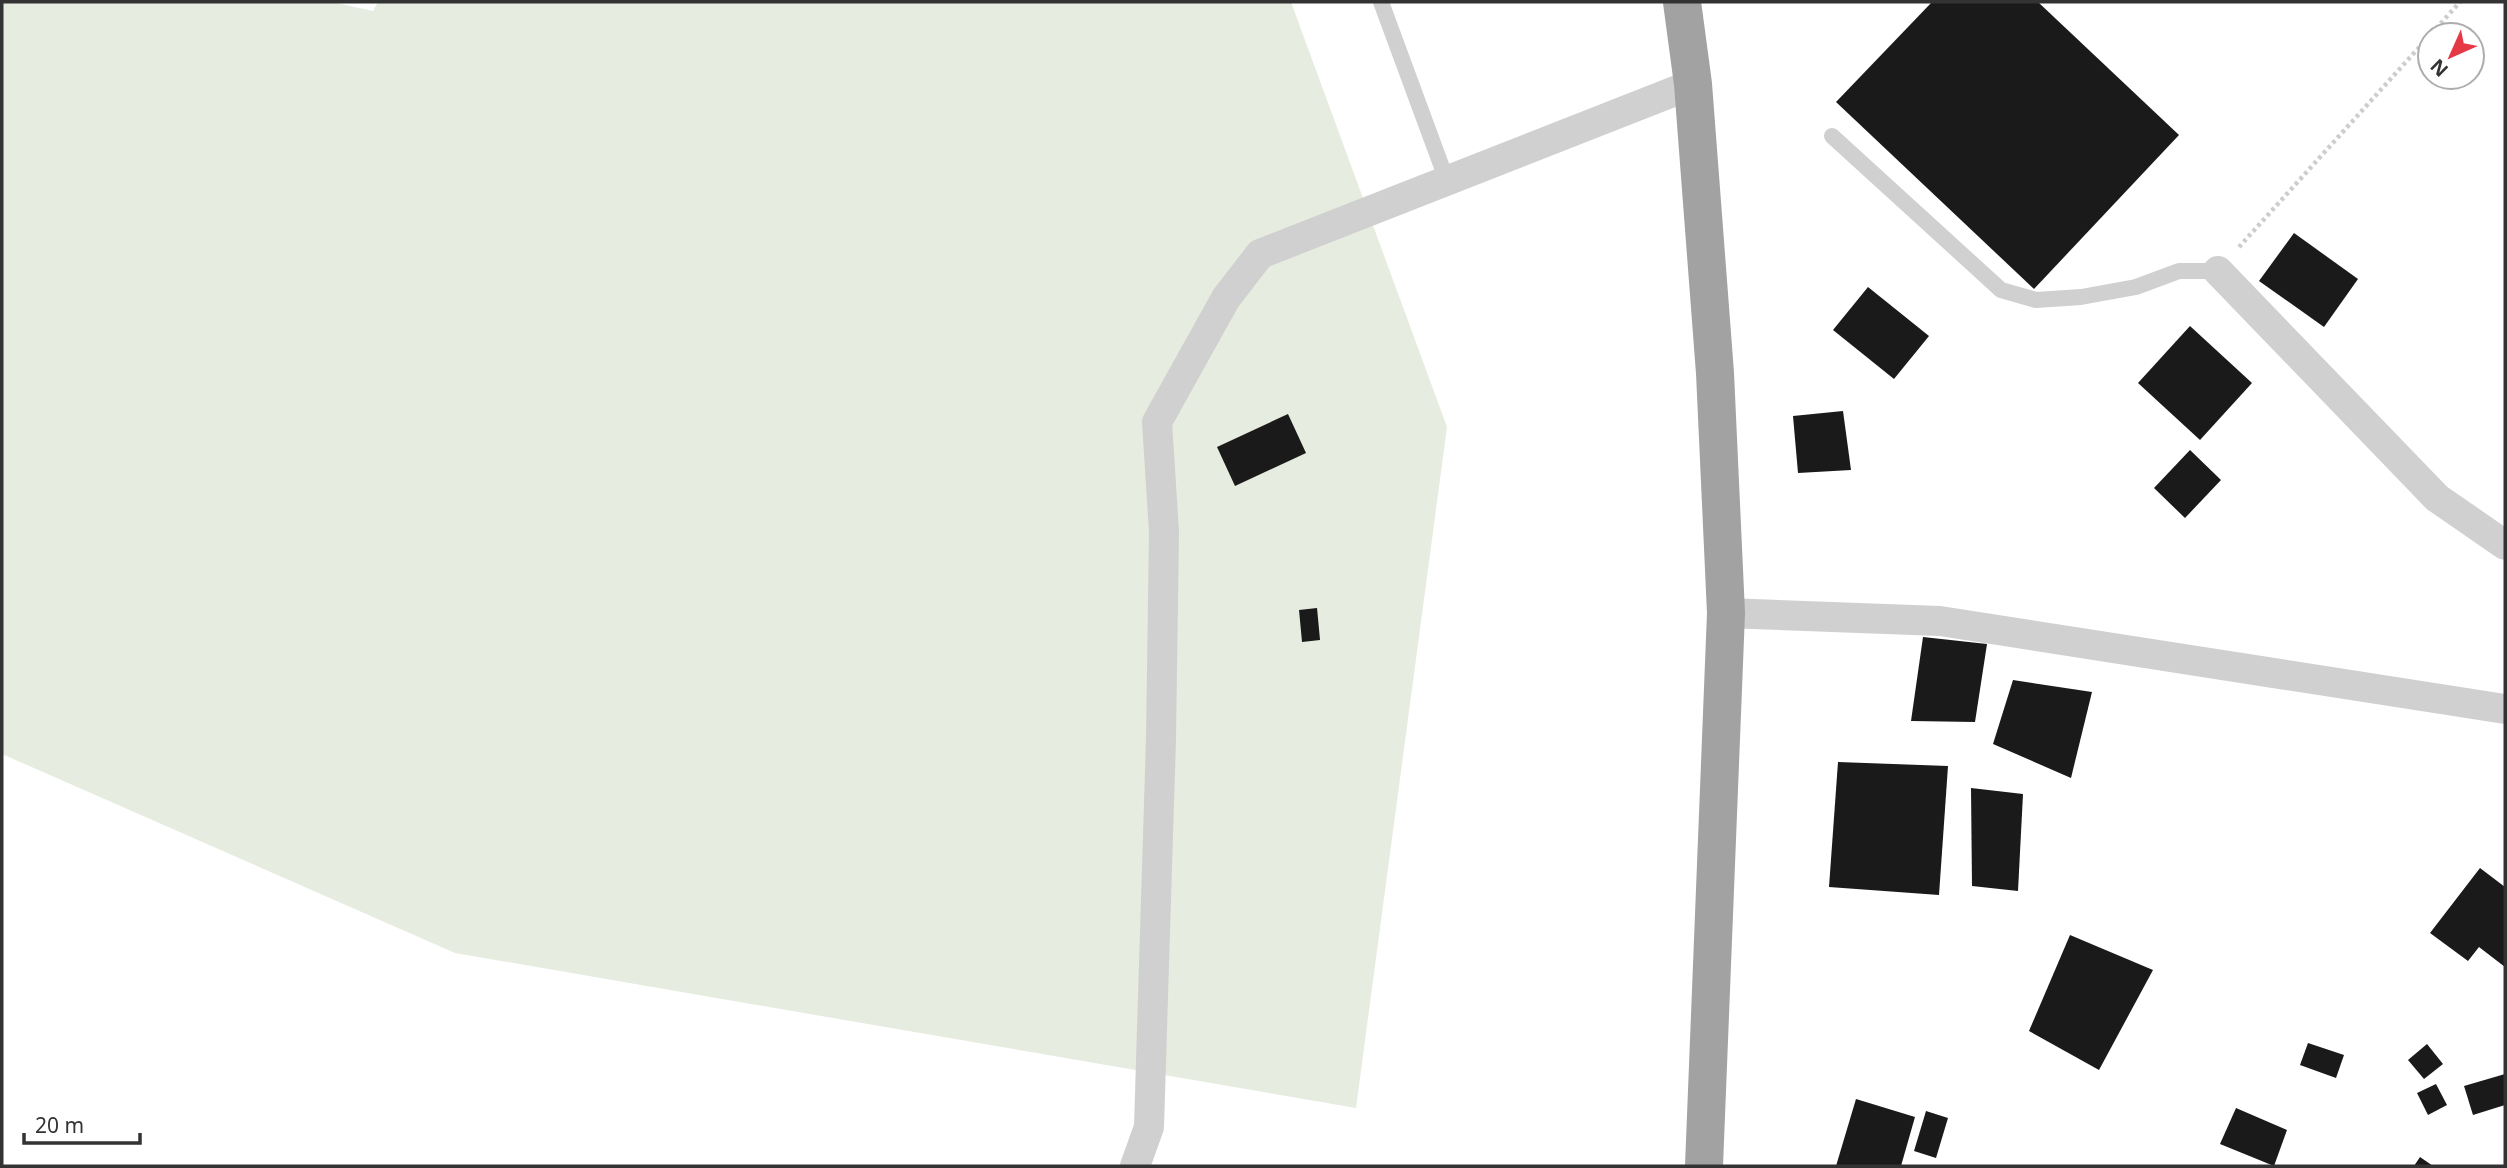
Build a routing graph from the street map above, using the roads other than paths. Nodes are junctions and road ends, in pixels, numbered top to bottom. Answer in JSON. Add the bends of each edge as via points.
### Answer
{"nodes":[{"id":1,"x":1381,"y":2,"type":"edge"},
{"id":2,"x":1682,"y":2,"type":"edge"},
{"id":3,"x":1693,"y":84,"type":"junction"},
{"id":4,"x":1832,"y":136,"type":"dead end"},
{"id":5,"x":1447,"y":181,"type":"junction"},
{"id":6,"x":2218,"y":271,"type":"joint"},
{"id":7,"x":2505,"y":545,"type":"edge"},
{"id":8,"x":1726,"y":613,"type":"junction"},
{"id":9,"x":2505,"y":709,"type":"edge"},
{"id":10,"x":1135,"y":1166,"type":"edge"},
{"id":11,"x":1704,"y":1166,"type":"edge"}],
"edges":[{"from":1,"to":5,"type":"lane"},
{"from":2,"to":3,"type":"highway"},
{"from":3,"to":5,"type":"street"},
{"from":3,"to":8,"type":"highway","via":[[1715,373]]},
{"from":4,"to":6,"type":"lane","via":[[2001,290],[2036,300],[2081,297],[2136,287],[2179,271]]},
{"from":5,"to":10,"type":"street","via":[[1261,254],[1226,298],[1157,422],[1164,532],[1161,752],[1149,1127]]},
{"from":6,"to":7,"type":"street","via":[[2437,498]]},
{"from":8,"to":9,"type":"street","via":[[1940,621]]},
{"from":8,"to":11,"type":"highway"}]}
